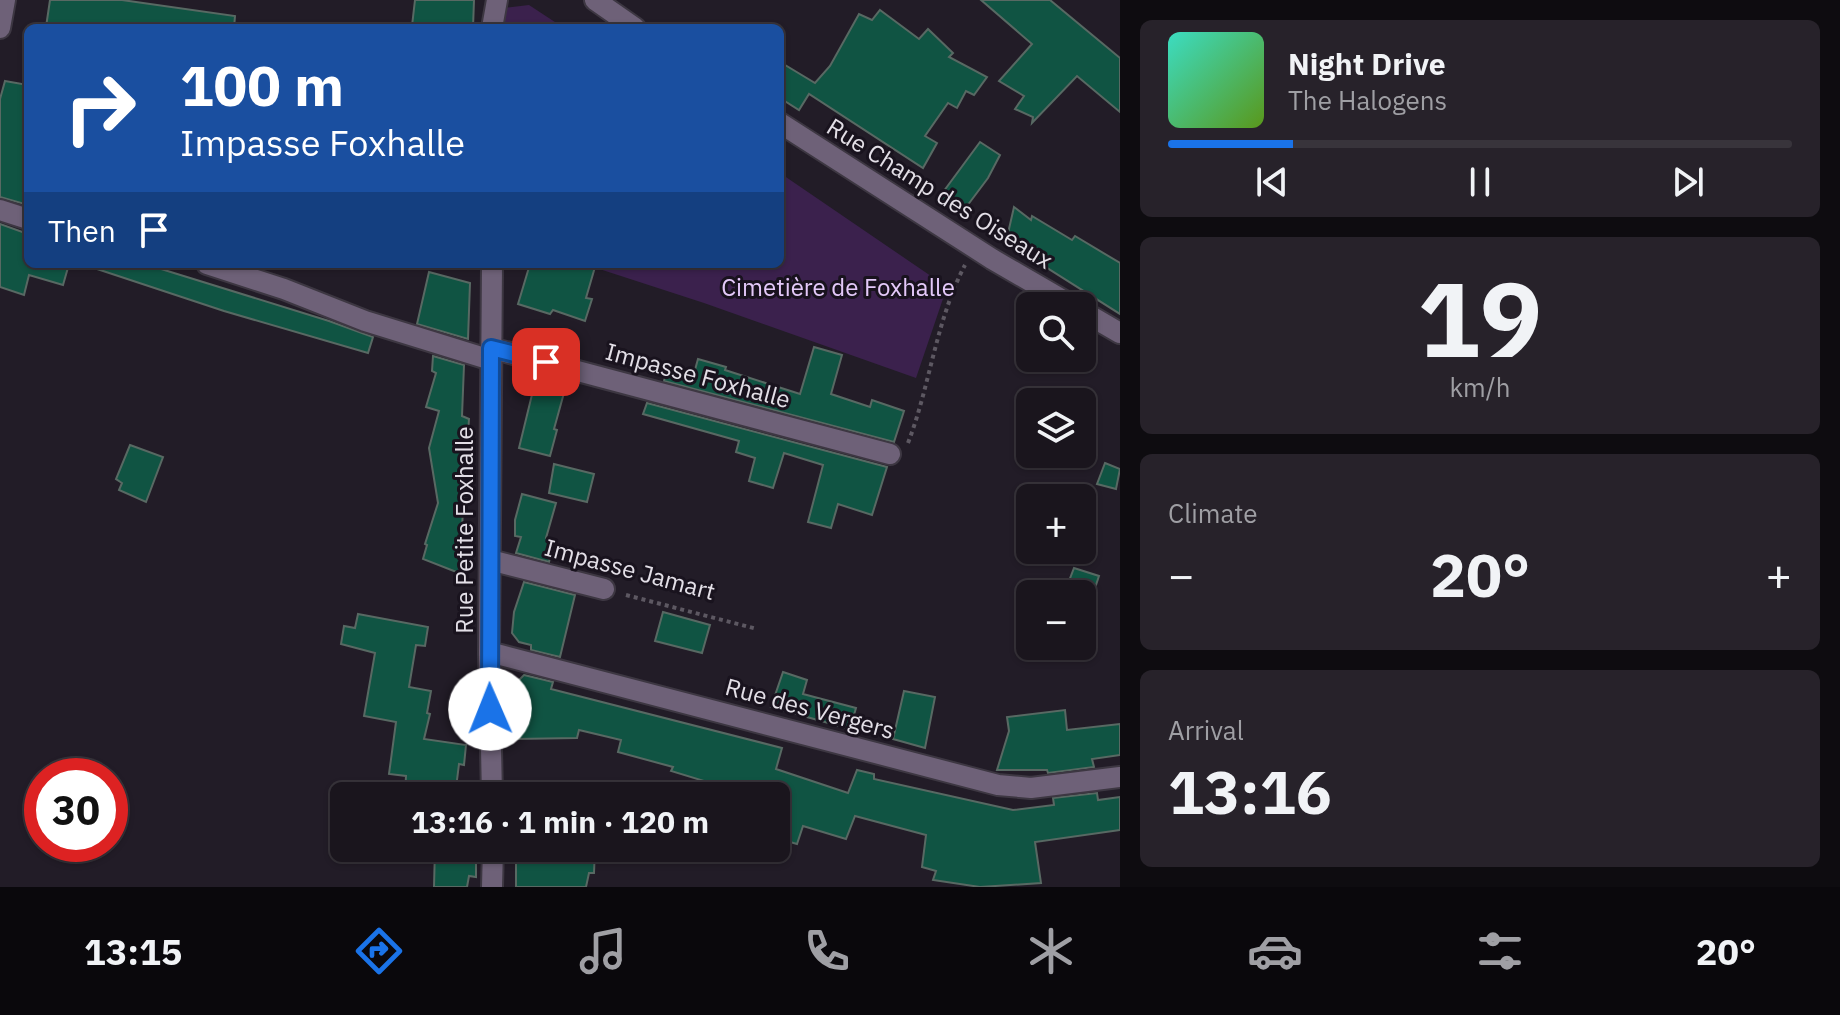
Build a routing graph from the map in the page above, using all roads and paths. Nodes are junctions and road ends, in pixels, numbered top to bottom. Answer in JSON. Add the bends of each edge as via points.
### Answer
{"nodes":[{"id":1,"x":497,"y":0,"type":"edge"},
{"id":2,"x":595,"y":0,"type":"edge"},
{"id":3,"x":3,"y":4,"type":"edge"},
{"id":4,"x":493,"y":24,"type":"edge"},
{"id":5,"x":629,"y":24,"type":"edge"},
{"id":6,"x":0,"y":28,"type":"edge"},
{"id":7,"x":784,"y":126,"type":"edge"},
{"id":8,"x":0,"y":210,"type":"edge"},
{"id":9,"x":24,"y":218,"type":"edge"},
{"id":10,"x":975,"y":248,"type":"junction"},
{"id":11,"x":219,"y":268,"type":"edge"},
{"id":12,"x":492,"y":268,"type":"edge"},
{"id":13,"x":1049,"y":292,"type":"edge"},
{"id":14,"x":1096,"y":319,"type":"edge"},
{"id":15,"x":1120,"y":333,"type":"edge"},
{"id":16,"x":491,"y":354,"type":"junction"},
{"id":17,"x":890,"y":454,"type":"joint"},
{"id":18,"x":490,"y":560,"type":"junction"},
{"id":19,"x":604,"y":589,"type":"joint"},
{"id":20,"x":757,"y":629,"type":"dead end"},
{"id":21,"x":489,"y":652,"type":"junction"},
{"id":22,"x":1120,"y":777,"type":"edge"},
{"id":23,"x":492,"y":782,"type":"edge"},
{"id":24,"x":493,"y":862,"type":"edge"},
{"id":25,"x":492,"y":887,"type":"edge"}],
"edges":[{"from":1,"to":4,"type":"street"},
{"from":2,"to":5,"type":"street"},
{"from":3,"to":6,"type":"street"},
{"from":7,"to":10,"type":"street","name":"Rue Champ des Oiseaux"},
{"from":8,"to":9,"type":"street"},
{"from":10,"to":13,"type":"street","name":"Rue Champ des Oiseaux"},
{"from":10,"to":17,"type":"path","via":[[961,273],[905,449]]},
{"from":11,"to":16,"type":"street","name":"Impasse Foxhalle","via":[[365,321]]},
{"from":12,"to":16,"type":"street","name":"Rue Petite Foxhalle"},
{"from":14,"to":15,"type":"street"},
{"from":16,"to":17,"type":"street","name":"Impasse Foxhalle"},
{"from":16,"to":18,"type":"street","name":"Rue Petite Foxhalle"},
{"from":18,"to":19,"type":"street","name":"Impasse Jamart"},
{"from":18,"to":21,"type":"street","name":"Rue Petite Foxhalle"},
{"from":19,"to":20,"type":"path","name":"Impasse Jamart"},
{"from":21,"to":22,"type":"street","name":"Rue des Vergers","via":[[998,785],[1031,788]]},
{"from":21,"to":23,"type":"street","name":"Rue Petite Foxhalle"},
{"from":24,"to":25,"type":"street"}]}
